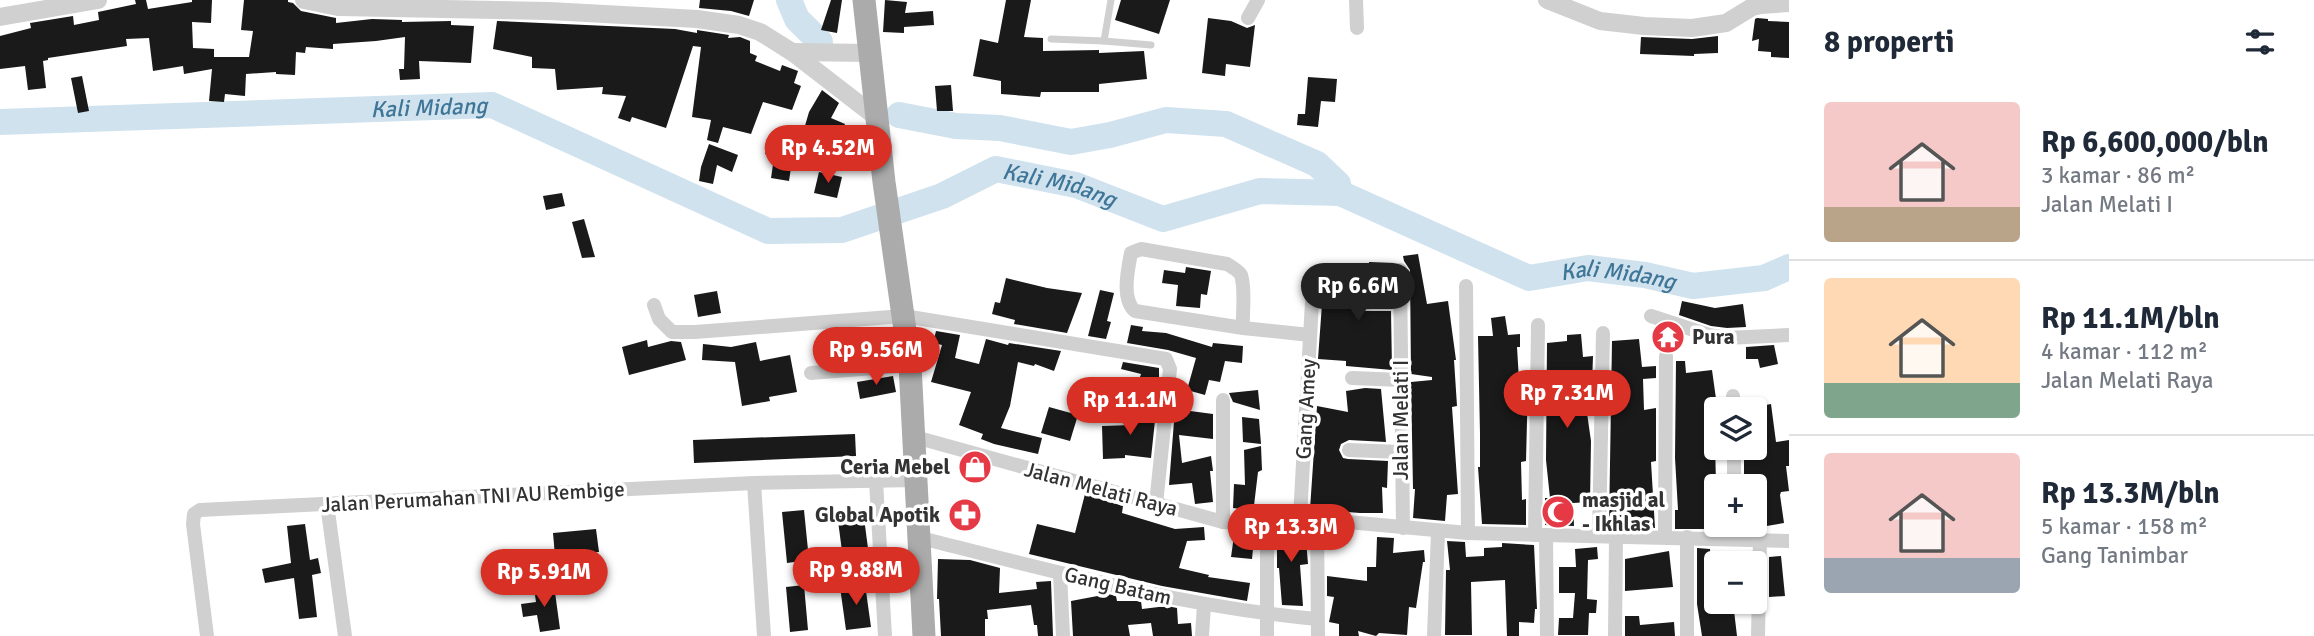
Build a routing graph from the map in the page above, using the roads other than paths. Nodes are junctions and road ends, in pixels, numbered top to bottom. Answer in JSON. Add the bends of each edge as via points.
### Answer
{"nodes":[{"id":1,"x":98,"y":0,"type":"edge"},
{"id":2,"x":304,"y":0,"type":"edge"},
{"id":3,"x":864,"y":0,"type":"edge"},
{"id":4,"x":1111,"y":0,"type":"edge"},
{"id":5,"x":1258,"y":0,"type":"edge"},
{"id":6,"x":1356,"y":0,"type":"edge"},
{"id":7,"x":1547,"y":0,"type":"edge"},
{"id":8,"x":1789,"y":3,"type":"edge"},
{"id":9,"x":549,"y":5,"type":"edge"},
{"id":10,"x":0,"y":17,"type":"edge"},
{"id":11,"x":1248,"y":18,"type":"dead end"},
{"id":12,"x":1357,"y":28,"type":"dead end"},
{"id":13,"x":1051,"y":39,"type":"dead end"},
{"id":14,"x":1104,"y":41,"type":"junction"},
{"id":15,"x":1151,"y":45,"type":"dead end"},
{"id":16,"x":792,"y":52,"type":"junction"},
{"id":17,"x":871,"y":53,"type":"junction"},
{"id":18,"x":876,"y":117,"type":"junction"},
{"id":19,"x":1400,"y":270,"type":"dead end"},
{"id":20,"x":1465,"y":286,"type":"dead end"},
{"id":21,"x":1365,"y":301,"type":"dead end"},
{"id":22,"x":1312,"y":302,"type":"dead end"},
{"id":23,"x":1400,"y":302,"type":"junction"},
{"id":24,"x":654,"y":305,"type":"dead end"},
{"id":25,"x":904,"y":316,"type":"junction"},
{"id":26,"x":1651,"y":316,"type":"dead end"},
{"id":27,"x":1538,"y":325,"type":"dead end"},
{"id":28,"x":1243,"y":328,"type":"junction"},
{"id":29,"x":1603,"y":333,"type":"dead end"},
{"id":30,"x":1310,"y":335,"type":"junction"},
{"id":31,"x":1789,"y":335,"type":"edge"},
{"id":32,"x":1666,"y":356,"type":"dead end"},
{"id":33,"x":910,"y":365,"type":"junction"},
{"id":34,"x":811,"y":373,"type":"dead end"},
{"id":35,"x":1352,"y":378,"type":"dead end"},
{"id":36,"x":1401,"y":380,"type":"junction"},
{"id":37,"x":1223,"y":400,"type":"dead end"},
{"id":38,"x":915,"y":437,"type":"junction"},
{"id":39,"x":1349,"y":450,"type":"dead end"},
{"id":40,"x":1401,"y":452,"type":"junction"},
{"id":41,"x":917,"y":480,"type":"junction"},
{"id":42,"x":876,"y":481,"type":"junction"},
{"id":43,"x":754,"y":483,"type":"junction"},
{"id":44,"x":327,"y":504,"type":"junction"},
{"id":45,"x":1156,"y":504,"type":"junction"},
{"id":46,"x":1300,"y":517,"type":"junction"},
{"id":47,"x":1317,"y":519,"type":"junction"},
{"id":48,"x":1223,"y":522,"type":"junction"},
{"id":49,"x":1267,"y":522,"type":"junction"},
{"id":50,"x":1403,"y":528,"type":"junction"},
{"id":51,"x":1438,"y":531,"type":"junction"},
{"id":52,"x":1468,"y":533,"type":"junction"},
{"id":53,"x":1540,"y":535,"type":"junction"},
{"id":54,"x":1704,"y":535,"type":"edge"},
{"id":55,"x":1598,"y":536,"type":"junction"},
{"id":56,"x":1616,"y":537,"type":"junction"},
{"id":57,"x":1665,"y":537,"type":"junction"},
{"id":58,"x":1687,"y":537,"type":"junction"},
{"id":59,"x":1752,"y":537,"type":"edge"},
{"id":60,"x":921,"y":538,"type":"junction"},
{"id":61,"x":1760,"y":539,"type":"junction"},
{"id":62,"x":1789,"y":541,"type":"edge"},
{"id":63,"x":1060,"y":573,"type":"junction"},
{"id":64,"x":1204,"y":605,"type":"junction"},
{"id":65,"x":1266,"y":614,"type":"junction"},
{"id":66,"x":1317,"y":619,"type":"junction"},
{"id":67,"x":207,"y":636,"type":"edge"},
{"id":68,"x":345,"y":636,"type":"edge"},
{"id":69,"x":764,"y":636,"type":"edge"},
{"id":70,"x":885,"y":636,"type":"edge"},
{"id":71,"x":924,"y":636,"type":"edge"},
{"id":72,"x":1063,"y":636,"type":"edge"},
{"id":73,"x":1202,"y":636,"type":"edge"},
{"id":74,"x":1267,"y":636,"type":"edge"},
{"id":75,"x":1318,"y":636,"type":"edge"},
{"id":76,"x":1434,"y":636,"type":"edge"},
{"id":77,"x":1548,"y":636,"type":"edge"},
{"id":78,"x":1615,"y":636,"type":"edge"},
{"id":79,"x":1687,"y":636,"type":"edge"},
{"id":80,"x":1758,"y":636,"type":"edge"}],
"edges":[{"from":1,"to":10,"type":"street"},
{"from":2,"to":9,"type":"street","via":[[365,8]]},
{"from":3,"to":17,"type":"main road"},
{"from":4,"to":14,"type":"lane"},
{"from":5,"to":11,"type":"street"},
{"from":6,"to":12,"type":"street"},
{"from":7,"to":8,"type":"street","via":[[1600,21],[1692,28],[1726,23],[1752,7]]},
{"from":9,"to":16,"type":"street","via":[[729,23],[760,32]]},
{"from":13,"to":14,"type":"lane"},
{"from":14,"to":15,"type":"lane"},
{"from":16,"to":17,"type":"street"},
{"from":16,"to":18,"type":"street"},
{"from":17,"to":18,"type":"main road"},
{"from":18,"to":25,"type":"main road"},
{"from":19,"to":23,"type":"street","name":"Jalan Melati I"},
{"from":20,"to":52,"type":"street"},
{"from":21,"to":23,"type":"street"},
{"from":22,"to":30,"type":"street","name":"Gang Amey"},
{"from":23,"to":36,"type":"street","name":"Jalan Melati I"},
{"from":24,"to":25,"type":"street","via":[[659,319],[672,332]]},
{"from":25,"to":33,"type":"main road"},
{"from":25,"to":45,"type":"street","via":[[1166,359],[1170,369]]},
{"from":26,"to":31,"type":"street","via":[[1726,338]]},
{"from":27,"to":53,"type":"street"},
{"from":28,"to":28,"type":"street","via":[[1130,308],[1131,253],[1141,249],[1236,269],[1241,275]]},
{"from":28,"to":30,"type":"street"},
{"from":29,"to":55,"type":"street"},
{"from":30,"to":46,"type":"street","name":"Gang Amey"},
{"from":32,"to":57,"type":"street"},
{"from":33,"to":34,"type":"street"},
{"from":33,"to":38,"type":"main road"},
{"from":35,"to":36,"type":"street"},
{"from":36,"to":40,"type":"street","name":"Jalan Melati I"},
{"from":37,"to":48,"type":"street"},
{"from":38,"to":41,"type":"main road"},
{"from":38,"to":45,"type":"street","name":"Jalan Melati Raya"},
{"from":39,"to":40,"type":"street"},
{"from":40,"to":50,"type":"street","name":"Jalan Melati I"},
{"from":41,"to":42,"type":"street","name":"Jalan Perumahan TNI AU Rembige"},
{"from":41,"to":60,"type":"main road"},
{"from":42,"to":43,"type":"street","name":"Jalan Perumahan TNI AU Rembige"},
{"from":42,"to":70,"type":"street"},
{"from":43,"to":44,"type":"street","name":"Jalan Perumahan TNI AU Rembige"},
{"from":43,"to":69,"type":"street"},
{"from":44,"to":67,"type":"street","name":"Jalan Perumahan TNI AU Rembige","via":[[200,510],[194,514]]},
{"from":44,"to":68,"type":"street"},
{"from":45,"to":48,"type":"street","name":"Jalan Melati Raya"},
{"from":46,"to":47,"type":"street","name":"Jalan Melati Raya"},
{"from":46,"to":49,"type":"street","name":"Jalan Melati Raya","via":[[1275,516]]},
{"from":47,"to":50,"type":"street","name":"Jalan Melati Raya"},
{"from":47,"to":66,"type":"street"},
{"from":48,"to":49,"type":"street","name":"Jalan Melati Raya"},
{"from":49,"to":65,"type":"street"},
{"from":50,"to":51,"type":"street","name":"Jalan Melati Raya"},
{"from":51,"to":52,"type":"street","name":"Jalan Melati Raya"},
{"from":51,"to":76,"type":"street"},
{"from":52,"to":53,"type":"street","name":"Jalan Melati Raya"},
{"from":53,"to":55,"type":"street","name":"Jalan Melati Raya"},
{"from":53,"to":77,"type":"street"},
{"from":54,"to":58,"type":"street","name":"Jalan Melati Raya"},
{"from":55,"to":56,"type":"street","name":"Jalan Melati Raya"},
{"from":56,"to":57,"type":"street","name":"Jalan Melati Raya"},
{"from":56,"to":78,"type":"street"},
{"from":57,"to":58,"type":"street","name":"Jalan Melati Raya"},
{"from":58,"to":79,"type":"street"},
{"from":59,"to":61,"type":"street","name":"Jalan Melati Raya"},
{"from":60,"to":63,"type":"street","name":"Gang Batam"},
{"from":60,"to":71,"type":"main road"},
{"from":61,"to":62,"type":"street","name":"Jalan Melati Raya"},
{"from":61,"to":80,"type":"street"},
{"from":63,"to":64,"type":"street","name":"Gang Batam"},
{"from":63,"to":72,"type":"street"},
{"from":64,"to":65,"type":"street","name":"Gang Batam"},
{"from":64,"to":73,"type":"street"},
{"from":65,"to":66,"type":"street","name":"Gang Batam"},
{"from":65,"to":74,"type":"street"},
{"from":66,"to":75,"type":"street"}]}
